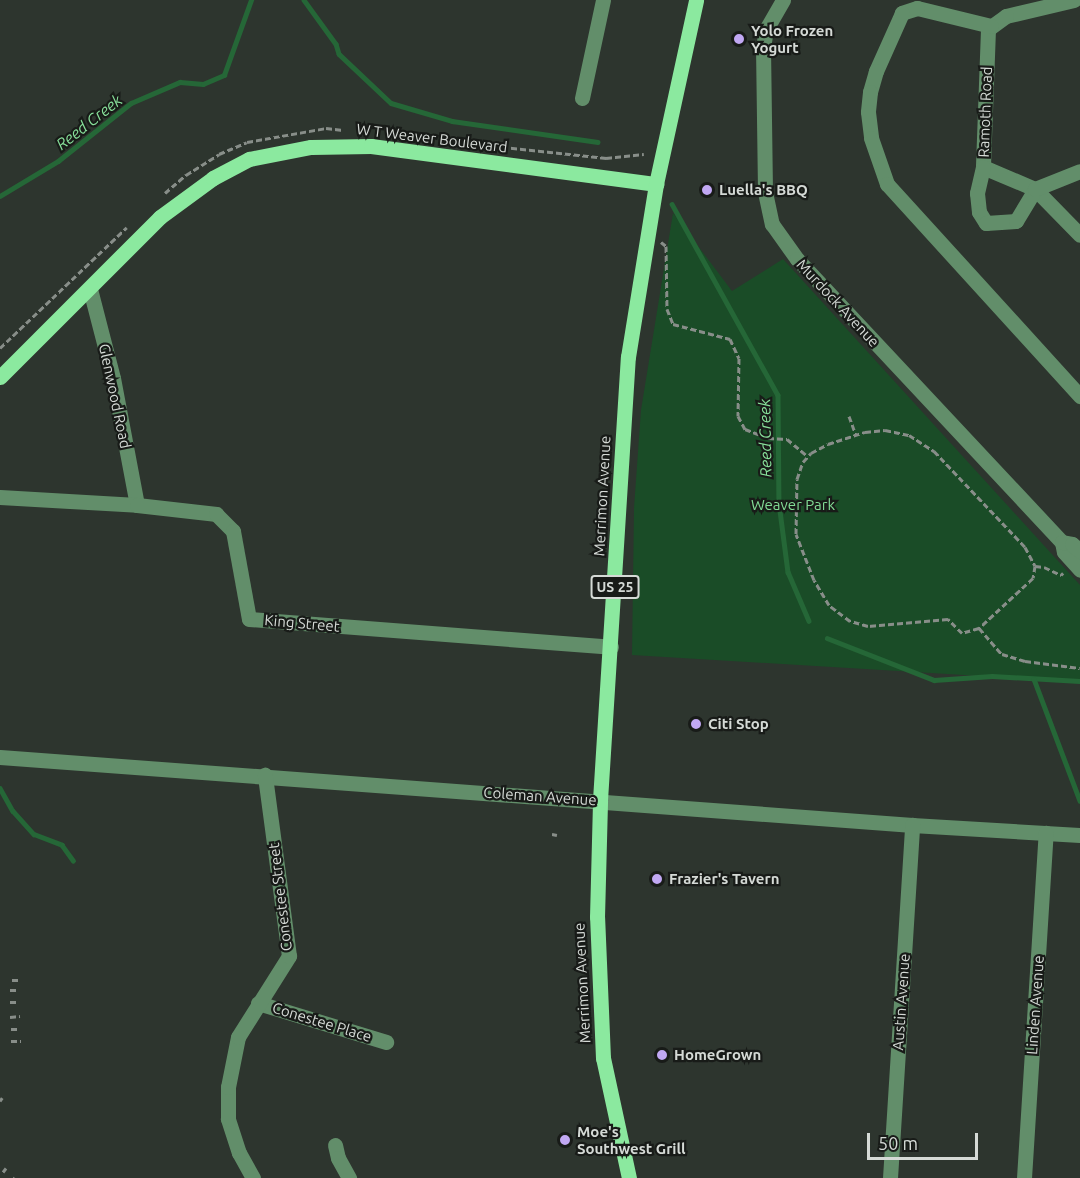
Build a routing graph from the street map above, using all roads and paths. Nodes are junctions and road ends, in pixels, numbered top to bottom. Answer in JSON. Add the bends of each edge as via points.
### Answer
{"nodes":[{"id":1,"x":603,"y":0,"type":"edge"},
{"id":2,"x":696,"y":0,"type":"edge"},
{"id":3,"x":1074,"y":0,"type":"edge"},
{"id":4,"x":777,"y":1,"type":"edge"},
{"id":5,"x":991,"y":26,"type":"junction"},
{"id":6,"x":582,"y":98,"type":"dead end"},
{"id":7,"x":349,"y":131,"type":"dead end"},
{"id":8,"x":489,"y":146,"type":"dead end"},
{"id":9,"x":644,"y":154,"type":"dead end"},
{"id":10,"x":982,"y":167,"type":"junction"},
{"id":11,"x":1080,"y":171,"type":"edge"},
{"id":12,"x":656,"y":184,"type":"junction"},
{"id":13,"x":1035,"y":189,"type":"junction"},
{"id":14,"x":162,"y":196,"type":"dead end"},
{"id":15,"x":130,"y":224,"type":"dead end"},
{"id":16,"x":1080,"y":235,"type":"edge"},
{"id":17,"x":659,"y":241,"type":"dead end"},
{"id":18,"x":90,"y":289,"type":"junction"},
{"id":19,"x":0,"y":348,"type":"edge"},
{"id":20,"x":0,"y":377,"type":"edge"},
{"id":21,"x":1080,"y":396,"type":"edge"},
{"id":22,"x":849,"y":416,"type":"dead end"},
{"id":23,"x":856,"y":435,"type":"junction"},
{"id":24,"x":808,"y":456,"type":"junction"},
{"id":25,"x":0,"y":497,"type":"edge"},
{"id":26,"x":136,"y":505,"type":"junction"},
{"id":27,"x":1078,"y":562,"type":"edge"},
{"id":28,"x":1035,"y":567,"type":"junction"},
{"id":29,"x":979,"y":628,"type":"junction"},
{"id":30,"x":611,"y":647,"type":"junction"},
{"id":31,"x":1080,"y":668,"type":"edge"},
{"id":32,"x":0,"y":757,"type":"edge"},
{"id":33,"x":265,"y":775,"type":"junction"},
{"id":34,"x":600,"y":800,"type":"junction"},
{"id":35,"x":912,"y":825,"type":"junction"},
{"id":36,"x":1046,"y":832,"type":"junction"},
{"id":37,"x":552,"y":834,"type":"dead end"},
{"id":38,"x":557,"y":835,"type":"dead end"},
{"id":39,"x":1080,"y":835,"type":"edge"},
{"id":40,"x":12,"y":980,"type":"dead end"},
{"id":41,"x":18,"y":980,"type":"dead end"},
{"id":42,"x":10,"y":990,"type":"dead end"},
{"id":43,"x":19,"y":990,"type":"dead end"},
{"id":44,"x":10,"y":1002,"type":"dead end"},
{"id":45,"x":19,"y":1002,"type":"dead end"},
{"id":46,"x":258,"y":1003,"type":"junction"},
{"id":47,"x":20,"y":1016,"type":"dead end"},
{"id":48,"x":10,"y":1017,"type":"dead end"},
{"id":49,"x":10,"y":1029,"type":"dead end"},
{"id":50,"x":20,"y":1029,"type":"dead end"},
{"id":51,"x":11,"y":1041,"type":"dead end"},
{"id":52,"x":21,"y":1041,"type":"dead end"},
{"id":53,"x":386,"y":1042,"type":"dead end"},
{"id":54,"x":335,"y":1145,"type":"dead end"},
{"id":55,"x":253,"y":1178,"type":"edge"},
{"id":56,"x":349,"y":1178,"type":"edge"},
{"id":57,"x":629,"y":1178,"type":"edge"},
{"id":58,"x":890,"y":1178,"type":"edge"},
{"id":59,"x":1024,"y":1178,"type":"edge"}],
"edges":[{"from":1,"to":6,"type":"street"},
{"from":2,"to":12,"type":"main road","name":"Merrimon Avenue","number":"US 25"},
{"from":3,"to":5,"type":"street","via":[[1006,16]]},
{"from":4,"to":27,"type":"street","name":"Murdock Avenue","via":[[763,47],[765,192],[772,224],[797,259],[1062,542],[1072,544]]},
{"from":5,"to":10,"type":"street","name":"Ramoth Road"},
{"from":5,"to":21,"type":"street","via":[[917,8],[902,13],[870,92],[871,138],[887,184]]},
{"from":7,"to":14,"type":"path","via":[[326,129],[247,142],[219,154]]},
{"from":8,"to":9,"type":"path","via":[[606,158]]},
{"from":10,"to":13,"type":"street","name":"Ramoth Road"},
{"from":10,"to":13,"type":"street","via":[[976,193],[979,212],[986,223],[1016,221]]},
{"from":11,"to":13,"type":"street"},
{"from":12,"to":18,"type":"main road","name":"W T Weaver Boulevard","via":[[371,146],[286,151],[249,159],[184,197]]},
{"from":12,"to":30,"type":"main road","name":"Merrimon Avenue","number":"US 25","via":[[628,357]]},
{"from":13,"to":16,"type":"street","name":"Ramoth Road"},
{"from":15,"to":19,"type":"path"},
{"from":17,"to":24,"type":"path","via":[[666,246],[668,309],[673,324],[730,339],[739,358],[738,416],[745,429],[768,438],[787,439]]},
{"from":18,"to":20,"type":"main road","name":"W T Weaver Boulevard"},
{"from":18,"to":26,"type":"street","name":"Glenwood Road","via":[[113,378]]},
{"from":22,"to":23,"type":"path"},
{"from":23,"to":24,"type":"path"},
{"from":23,"to":28,"type":"path","via":[[885,430],[909,435],[934,451],[1025,547]]},
{"from":24,"to":29,"type":"path","via":[[797,479],[796,534],[814,580],[830,605],[850,621],[868,626],[948,619],[962,633]]},
{"from":25,"to":26,"type":"street","name":"King Street"},
{"from":26,"to":30,"type":"street","name":"King Street","via":[[216,514],[233,531],[249,619]]},
{"from":27,"to":28,"type":"path","via":[[1061,575]]},
{"from":28,"to":29,"type":"path","via":[[1033,578]]},
{"from":29,"to":31,"type":"path","via":[[1002,654],[1024,661]]},
{"from":30,"to":34,"type":"main road","name":"Merrimon Avenue","number":"US 25"},
{"from":32,"to":33,"type":"street","name":"Coleman Avenue"},
{"from":33,"to":34,"type":"street","name":"Coleman Avenue"},
{"from":33,"to":46,"type":"street","name":"Conestee Street","via":[[289,957]]},
{"from":34,"to":35,"type":"street","name":"Coleman Avenue"},
{"from":34,"to":57,"type":"main road","name":"Merrimon Avenue","number":"US 25","via":[[597,917],[603,1058]]},
{"from":35,"to":36,"type":"street","name":"Coleman Avenue"},
{"from":35,"to":58,"type":"street","name":"Austin Avenue"},
{"from":36,"to":39,"type":"street","name":"Coleman Avenue"},
{"from":36,"to":59,"type":"street","name":"Linden Avenue"},
{"from":37,"to":38,"type":"path"},
{"from":40,"to":41,"type":"path"},
{"from":42,"to":43,"type":"path"},
{"from":44,"to":45,"type":"path"},
{"from":46,"to":53,"type":"street","name":"Conestee Place"},
{"from":46,"to":55,"type":"street","name":"Conestee Street","via":[[238,1037],[228,1087],[228,1119],[239,1153]]},
{"from":47,"to":48,"type":"path"},
{"from":49,"to":50,"type":"path"},
{"from":51,"to":52,"type":"path"},
{"from":54,"to":56,"type":"street"}]}
